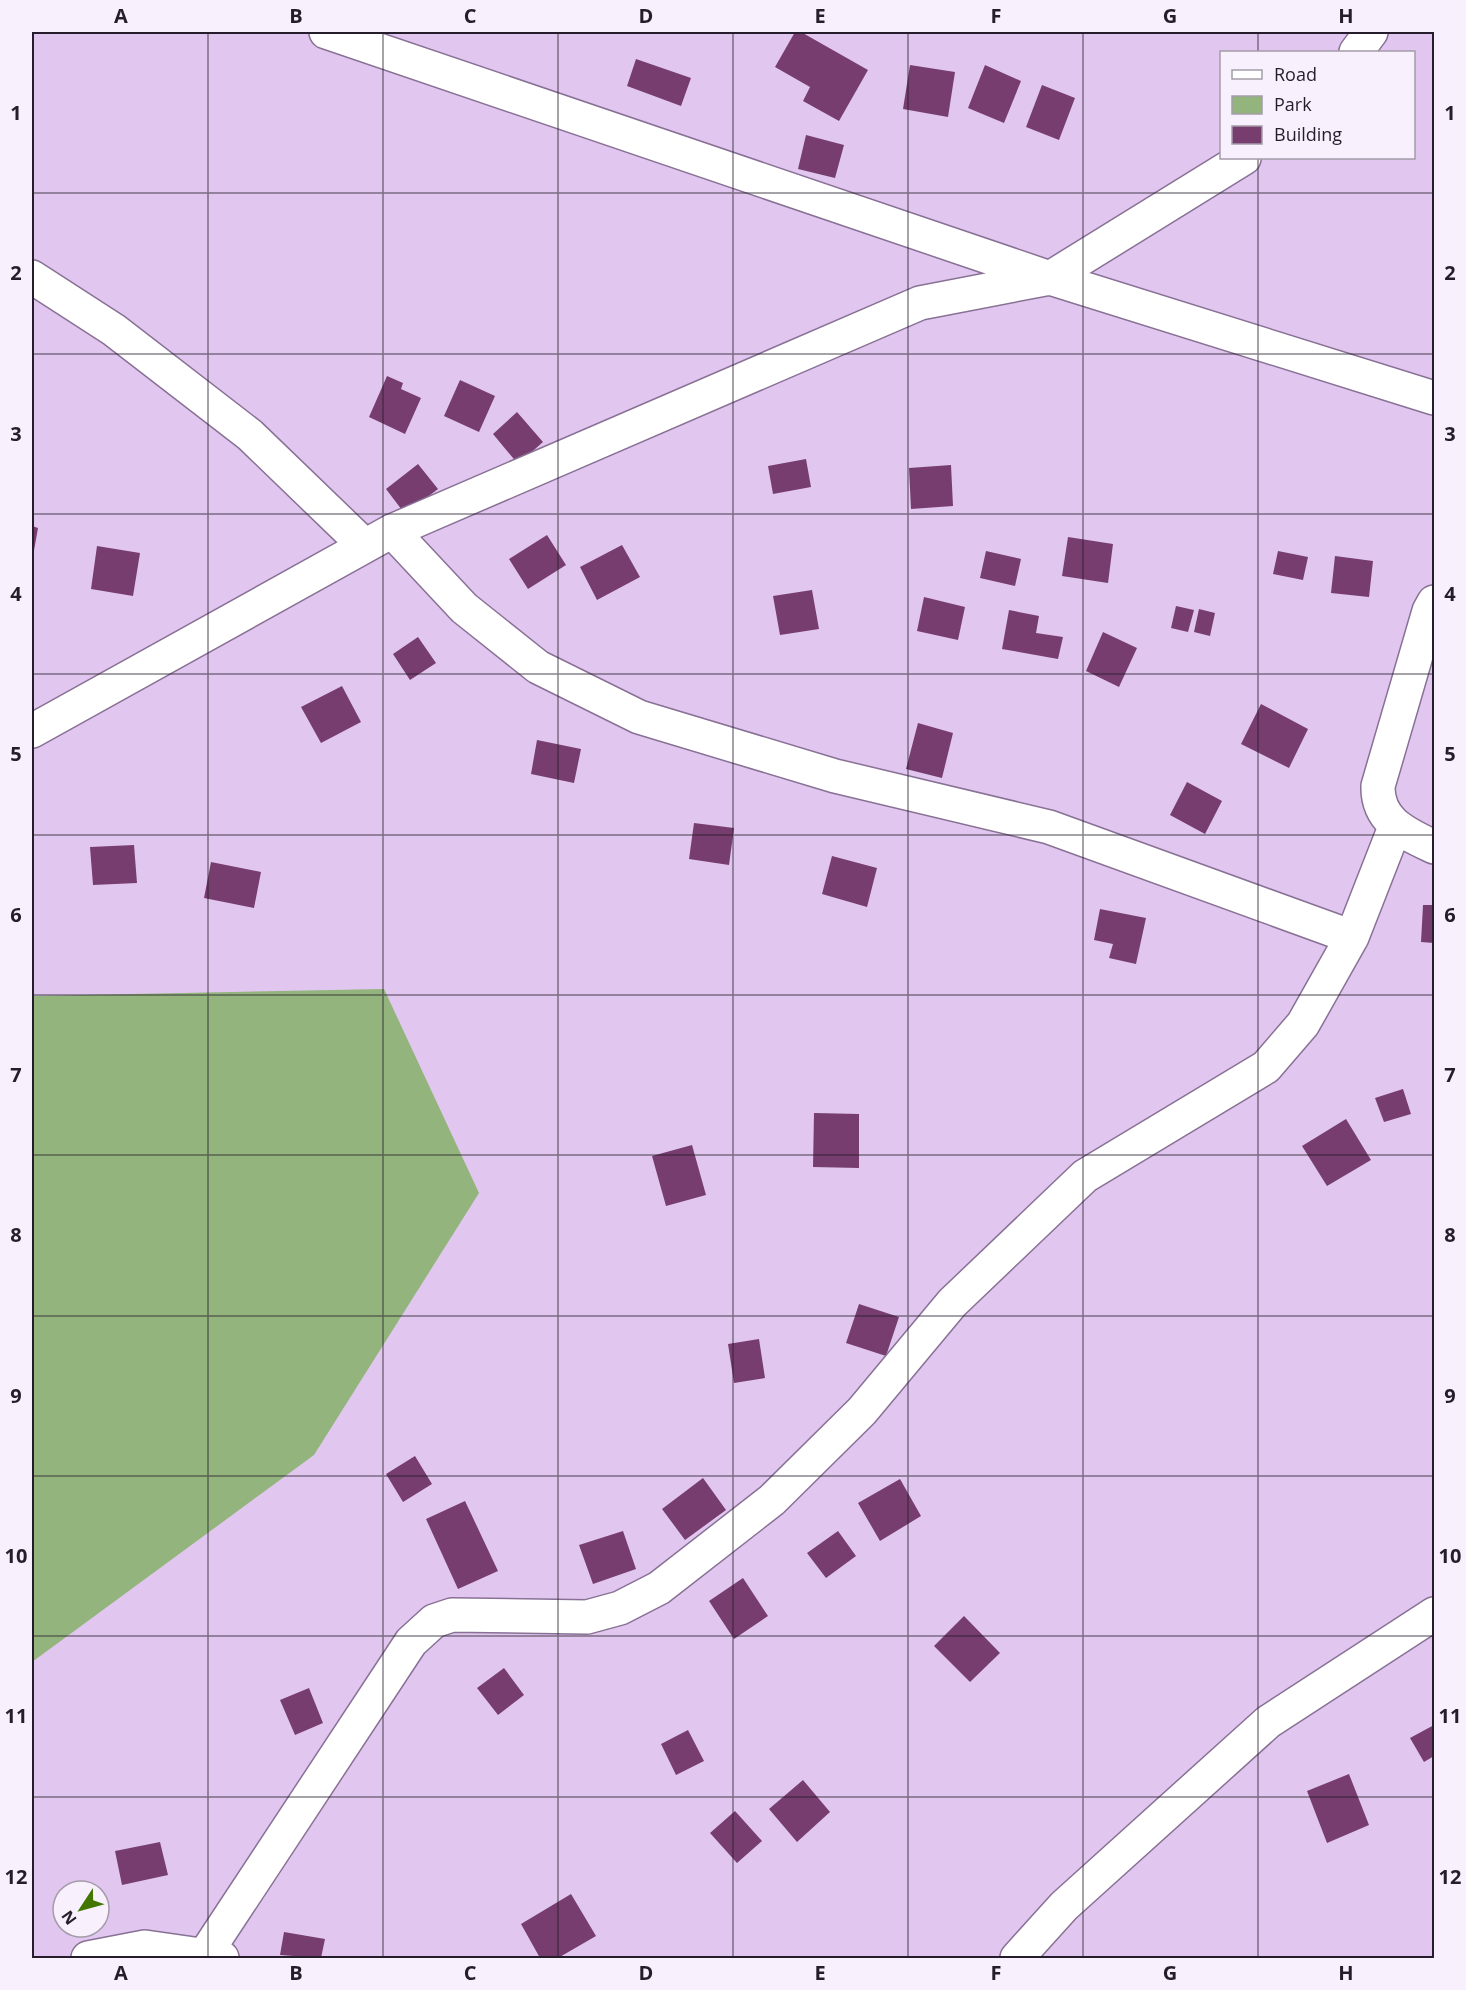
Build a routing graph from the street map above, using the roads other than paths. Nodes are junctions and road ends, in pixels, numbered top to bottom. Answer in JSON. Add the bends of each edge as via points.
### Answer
{"nodes":[{"id":1,"x":326,"y":32,"type":"edge"},
{"id":2,"x":1371,"y":32,"type":"edge"},
{"id":3,"x":1357,"y":51,"type":"edge"},
{"id":4,"x":1242,"y":159,"type":"edge"},
{"id":5,"x":32,"y":277,"type":"edge"},
{"id":6,"x":1050,"y":278,"type":"junction"},
{"id":7,"x":1434,"y":398,"type":"edge"},
{"id":8,"x":378,"y":538,"type":"junction"},
{"id":9,"x":1434,"y":602,"type":"edge"},
{"id":10,"x":32,"y":731,"type":"edge"},
{"id":11,"x":1395,"y":827,"type":"junction"},
{"id":12,"x":1434,"y":847,"type":"edge"},
{"id":13,"x":1352,"y":936,"type":"junction"},
{"id":14,"x":1434,"y":1614,"type":"edge"},
{"id":15,"x":213,"y":1957,"type":"edge"},
{"id":16,"x":88,"y":1959,"type":"edge"},
{"id":17,"x":1017,"y":1959,"type":"edge"}],
"edges":[{"from":1,"to":6,"type":"street"},
{"from":2,"to":3,"type":"street"},
{"from":4,"to":6,"type":"street"},
{"from":5,"to":8,"type":"street","via":[[114,330]]},
{"from":6,"to":7,"type":"street"},
{"from":6,"to":8,"type":"street","via":[[920,303]]},
{"from":8,"to":10,"type":"street"},
{"from":8,"to":13,"type":"street","via":[[538,667],[639,717],[835,776],[1049,827]]},
{"from":9,"to":11,"type":"street","via":[[1378,786],[1380,807]]},
{"from":11,"to":12,"type":"street"},
{"from":11,"to":13,"type":"street"},
{"from":13,"to":15,"type":"street","via":[[1303,1024],[1266,1067],[1085,1176],[952,1303],[862,1411],[772,1500],[659,1588],[620,1608],[586,1617],[452,1615],[434,1621],[411,1642]]},
{"from":14,"to":17,"type":"street","via":[[1268,1722],[1064,1906]]},
{"from":15,"to":16,"type":"street","via":[[145,1947]]}]}
